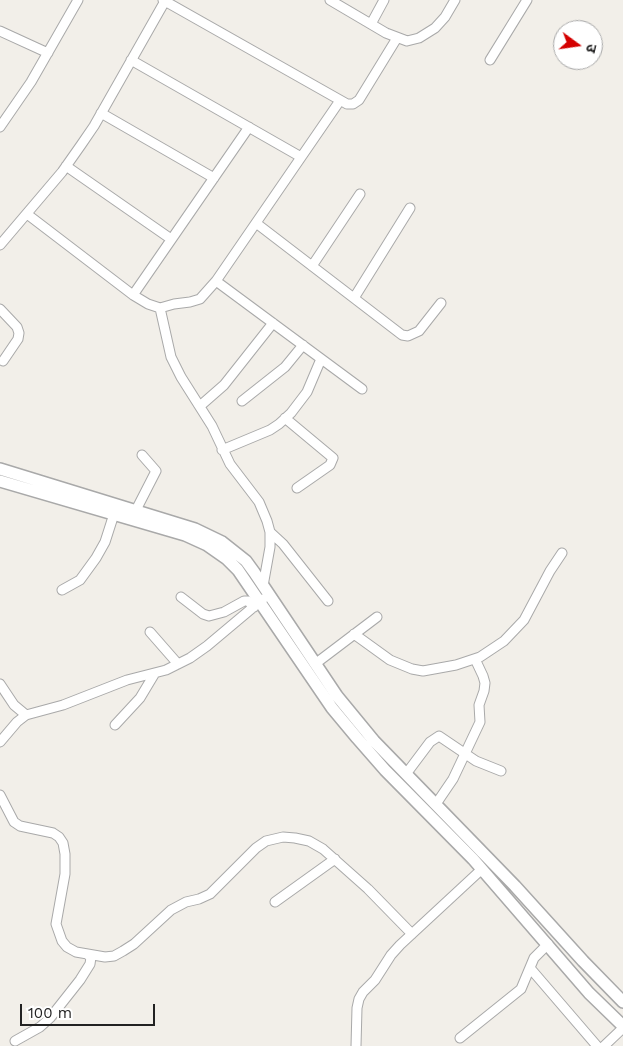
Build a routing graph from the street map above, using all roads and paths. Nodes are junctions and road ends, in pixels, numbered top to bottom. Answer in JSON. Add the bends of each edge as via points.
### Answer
{"nodes":[{"id":1,"x":78,"y":0,"type":"edge"},
{"id":2,"x":330,"y":0,"type":"edge"},
{"id":3,"x":384,"y":0,"type":"edge"},
{"id":4,"x":455,"y":0,"type":"edge"},
{"id":5,"x":527,"y":0,"type":"edge"},
{"id":6,"x":164,"y":1,"type":"edge"},
{"id":7,"x":371,"y":24,"type":"junction"},
{"id":8,"x":0,"y":31,"type":"edge"},
{"id":9,"x":396,"y":38,"type":"junction"},
{"id":10,"x":48,"y":53,"type":"junction"},
{"id":11,"x":132,"y":60,"type":"junction"},
{"id":12,"x":490,"y":60,"type":"dead end"},
{"id":13,"x":340,"y":102,"type":"junction"},
{"id":14,"x":101,"y":113,"type":"junction"},
{"id":15,"x":0,"y":127,"type":"edge"},
{"id":16,"x":249,"y":127,"type":"junction"},
{"id":17,"x":301,"y":157,"type":"junction"},
{"id":18,"x":66,"y":166,"type":"junction"},
{"id":19,"x":214,"y":178,"type":"junction"},
{"id":20,"x":360,"y":194,"type":"dead end"},
{"id":21,"x":410,"y":208,"type":"dead end"},
{"id":22,"x":27,"y":214,"type":"junction"},
{"id":23,"x":256,"y":223,"type":"junction"},
{"id":24,"x":171,"y":240,"type":"junction"},
{"id":25,"x":0,"y":246,"type":"edge"},
{"id":26,"x":312,"y":266,"type":"junction"},
{"id":27,"x":216,"y":281,"type":"junction"},
{"id":28,"x":133,"y":295,"type":"junction"},
{"id":29,"x":354,"y":298,"type":"junction"},
{"id":30,"x":441,"y":303,"type":"dead end"},
{"id":31,"x":160,"y":308,"type":"junction"},
{"id":32,"x":0,"y":309,"type":"edge"},
{"id":33,"x":273,"y":323,"type":"junction"},
{"id":34,"x":303,"y":345,"type":"junction"},
{"id":35,"x":321,"y":359,"type":"junction"},
{"id":36,"x":3,"y":361,"type":"dead end"},
{"id":37,"x":362,"y":389,"type":"dead end"},
{"id":38,"x":242,"y":401,"type":"dead end"},
{"id":39,"x":200,"y":406,"type":"junction"},
{"id":40,"x":285,"y":418,"type":"junction"},
{"id":41,"x":222,"y":450,"type":"junction"},
{"id":42,"x":142,"y":454,"type":"dead end"},
{"id":43,"x":0,"y":470,"type":"edge"},
{"id":44,"x":0,"y":481,"type":"edge"},
{"id":45,"x":297,"y":488,"type":"dead end"},
{"id":46,"x":136,"y":510,"type":"junction"},
{"id":47,"x":114,"y":514,"type":"junction"},
{"id":48,"x":270,"y":532,"type":"junction"},
{"id":49,"x":562,"y":553,"type":"dead end"},
{"id":50,"x":266,"y":589,"type":"junction"},
{"id":51,"x":62,"y":590,"type":"dead end"},
{"id":52,"x":181,"y":597,"type":"dead end"},
{"id":53,"x":328,"y":601,"type":"dead end"},
{"id":54,"x":257,"y":604,"type":"junction"},
{"id":55,"x":377,"y":617,"type":"dead end"},
{"id":56,"x":150,"y":632,"type":"dead end"},
{"id":57,"x":354,"y":634,"type":"junction"},
{"id":58,"x":475,"y":659,"type":"junction"},
{"id":59,"x":178,"y":664,"type":"junction"},
{"id":60,"x":315,"y":664,"type":"junction"},
{"id":61,"x":156,"y":673,"type":"junction"},
{"id":62,"x":0,"y":684,"type":"edge"},
{"id":63,"x":26,"y":715,"type":"junction"},
{"id":64,"x":115,"y":726,"type":"dead end"},
{"id":65,"x":0,"y":742,"type":"edge"},
{"id":66,"x":464,"y":755,"type":"junction"},
{"id":67,"x":501,"y":771,"type":"dead end"},
{"id":68,"x":406,"y":774,"type":"junction"},
{"id":69,"x":0,"y":795,"type":"edge"},
{"id":70,"x":436,"y":804,"type":"junction"},
{"id":71,"x":335,"y":858,"type":"junction"},
{"id":72,"x":482,"y":869,"type":"junction"},
{"id":73,"x":275,"y":902,"type":"dead end"},
{"id":74,"x":412,"y":934,"type":"junction"},
{"id":75,"x":548,"y":944,"type":"junction"},
{"id":76,"x":88,"y":955,"type":"junction"},
{"id":77,"x":530,"y":968,"type":"junction"},
{"id":78,"x":623,"y":1002,"type":"edge"},
{"id":79,"x":623,"y":1027,"type":"edge"},
{"id":80,"x":460,"y":1038,"type":"dead end"},
{"id":81,"x":15,"y":1041,"type":"dead end"},
{"id":82,"x":356,"y":1046,"type":"edge"},
{"id":83,"x":597,"y":1046,"type":"edge"},
{"id":84,"x":604,"y":1046,"type":"edge"}],
"edges":[{"from":1,"to":10,"type":"street"},
{"from":2,"to":7,"type":"street"},
{"from":3,"to":7,"type":"street"},
{"from":4,"to":9,"type":"street","via":[[435,28],[419,38],[407,41]]},
{"from":5,"to":12,"type":"street"},
{"from":6,"to":11,"type":"street"},
{"from":6,"to":13,"type":"street"},
{"from":7,"to":9,"type":"street"},
{"from":8,"to":10,"type":"street"},
{"from":9,"to":13,"type":"street","via":[[359,100],[353,104]]},
{"from":10,"to":15,"type":"street"},
{"from":11,"to":14,"type":"street"},
{"from":11,"to":16,"type":"street"},
{"from":13,"to":17,"type":"street"},
{"from":14,"to":18,"type":"street"},
{"from":14,"to":19,"type":"street"},
{"from":16,"to":17,"type":"street"},
{"from":16,"to":19,"type":"street"},
{"from":17,"to":23,"type":"street"},
{"from":18,"to":22,"type":"street"},
{"from":18,"to":24,"type":"street"},
{"from":19,"to":24,"type":"street"},
{"from":20,"to":26,"type":"street"},
{"from":21,"to":29,"type":"street"},
{"from":22,"to":25,"type":"street"},
{"from":22,"to":28,"type":"street"},
{"from":23,"to":26,"type":"street"},
{"from":23,"to":27,"type":"street"},
{"from":24,"to":28,"type":"street"},
{"from":26,"to":29,"type":"street"},
{"from":27,"to":31,"type":"street","via":[[200,299]]},
{"from":27,"to":33,"type":"street"},
{"from":28,"to":31,"type":"street"},
{"from":29,"to":30,"type":"street","via":[[402,335],[408,336],[419,331]]},
{"from":31,"to":39,"type":"street","via":[[171,357]]},
{"from":32,"to":36,"type":"street","via":[[19,333]]},
{"from":33,"to":34,"type":"street"},
{"from":33,"to":39,"type":"street","via":[[224,385]]},
{"from":34,"to":35,"type":"street"},
{"from":34,"to":38,"type":"street","via":[[285,367]]},
{"from":35,"to":37,"type":"street"},
{"from":35,"to":40,"type":"street","via":[[307,392]]},
{"from":39,"to":41,"type":"street"},
{"from":40,"to":41,"type":"street","via":[[270,430]]},
{"from":40,"to":45,"type":"street","via":[[333,458],[330,465]]},
{"from":41,"to":48,"type":"street","via":[[259,502]]},
{"from":42,"to":46,"type":"street","via":[[156,471]]},
{"from":43,"to":46,"type":"street"},
{"from":44,"to":47,"type":"street"},
{"from":46,"to":50,"type":"street","via":[[195,529],[222,542],[246,562]]},
{"from":47,"to":51,"type":"street","via":[[96,558],[80,580]]},
{"from":47,"to":54,"type":"street","via":[[186,535],[207,545],[238,570]]},
{"from":48,"to":50,"type":"street"},
{"from":48,"to":53,"type":"street"},
{"from":49,"to":58,"type":"street","via":[[524,620],[504,641]]},
{"from":50,"to":54,"type":"street"},
{"from":50,"to":60,"type":"street"},
{"from":52,"to":54,"type":"street","via":[[209,616],[244,601]]},
{"from":54,"to":59,"type":"street","via":[[198,654]]},
{"from":54,"to":72,"type":"street","via":[[332,708],[385,770]]},
{"from":55,"to":57,"type":"street"},
{"from":56,"to":59,"type":"street"},
{"from":57,"to":58,"type":"street","via":[[390,660],[412,669],[432,671]]},
{"from":57,"to":60,"type":"street"},
{"from":58,"to":66,"type":"street","via":[[485,683],[479,705],[480,722]]},
{"from":59,"to":61,"type":"street"},
{"from":60,"to":68,"type":"street","via":[[374,741]]},
{"from":61,"to":63,"type":"street"},
{"from":61,"to":64,"type":"street","via":[[140,698]]},
{"from":62,"to":63,"type":"street","via":[[14,705]]},
{"from":63,"to":65,"type":"street"},
{"from":66,"to":67,"type":"street"},
{"from":66,"to":68,"type":"street","via":[[439,736]]},
{"from":66,"to":70,"type":"street"},
{"from":68,"to":70,"type":"street"},
{"from":69,"to":76,"type":"street","via":[[14,822],[53,833],[63,843],[65,874],[56,924],[67,948]]},
{"from":70,"to":78,"type":"street"},
{"from":71,"to":73,"type":"street"},
{"from":71,"to":74,"type":"street"},
{"from":71,"to":76,"type":"street","via":[[309,841],[283,837],[266,842],[210,894],[171,910],[123,951],[114,956]]},
{"from":72,"to":74,"type":"street"},
{"from":72,"to":75,"type":"street"},
{"from":74,"to":82,"type":"street","via":[[391,955],[359,999]]},
{"from":75,"to":77,"type":"street","via":[[534,958]]},
{"from":75,"to":79,"type":"street"},
{"from":76,"to":81,"type":"street","via":[[90,964],[50,1018]]},
{"from":77,"to":80,"type":"street","via":[[521,989]]},
{"from":77,"to":83,"type":"street"},
{"from":79,"to":84,"type":"street"}]}
